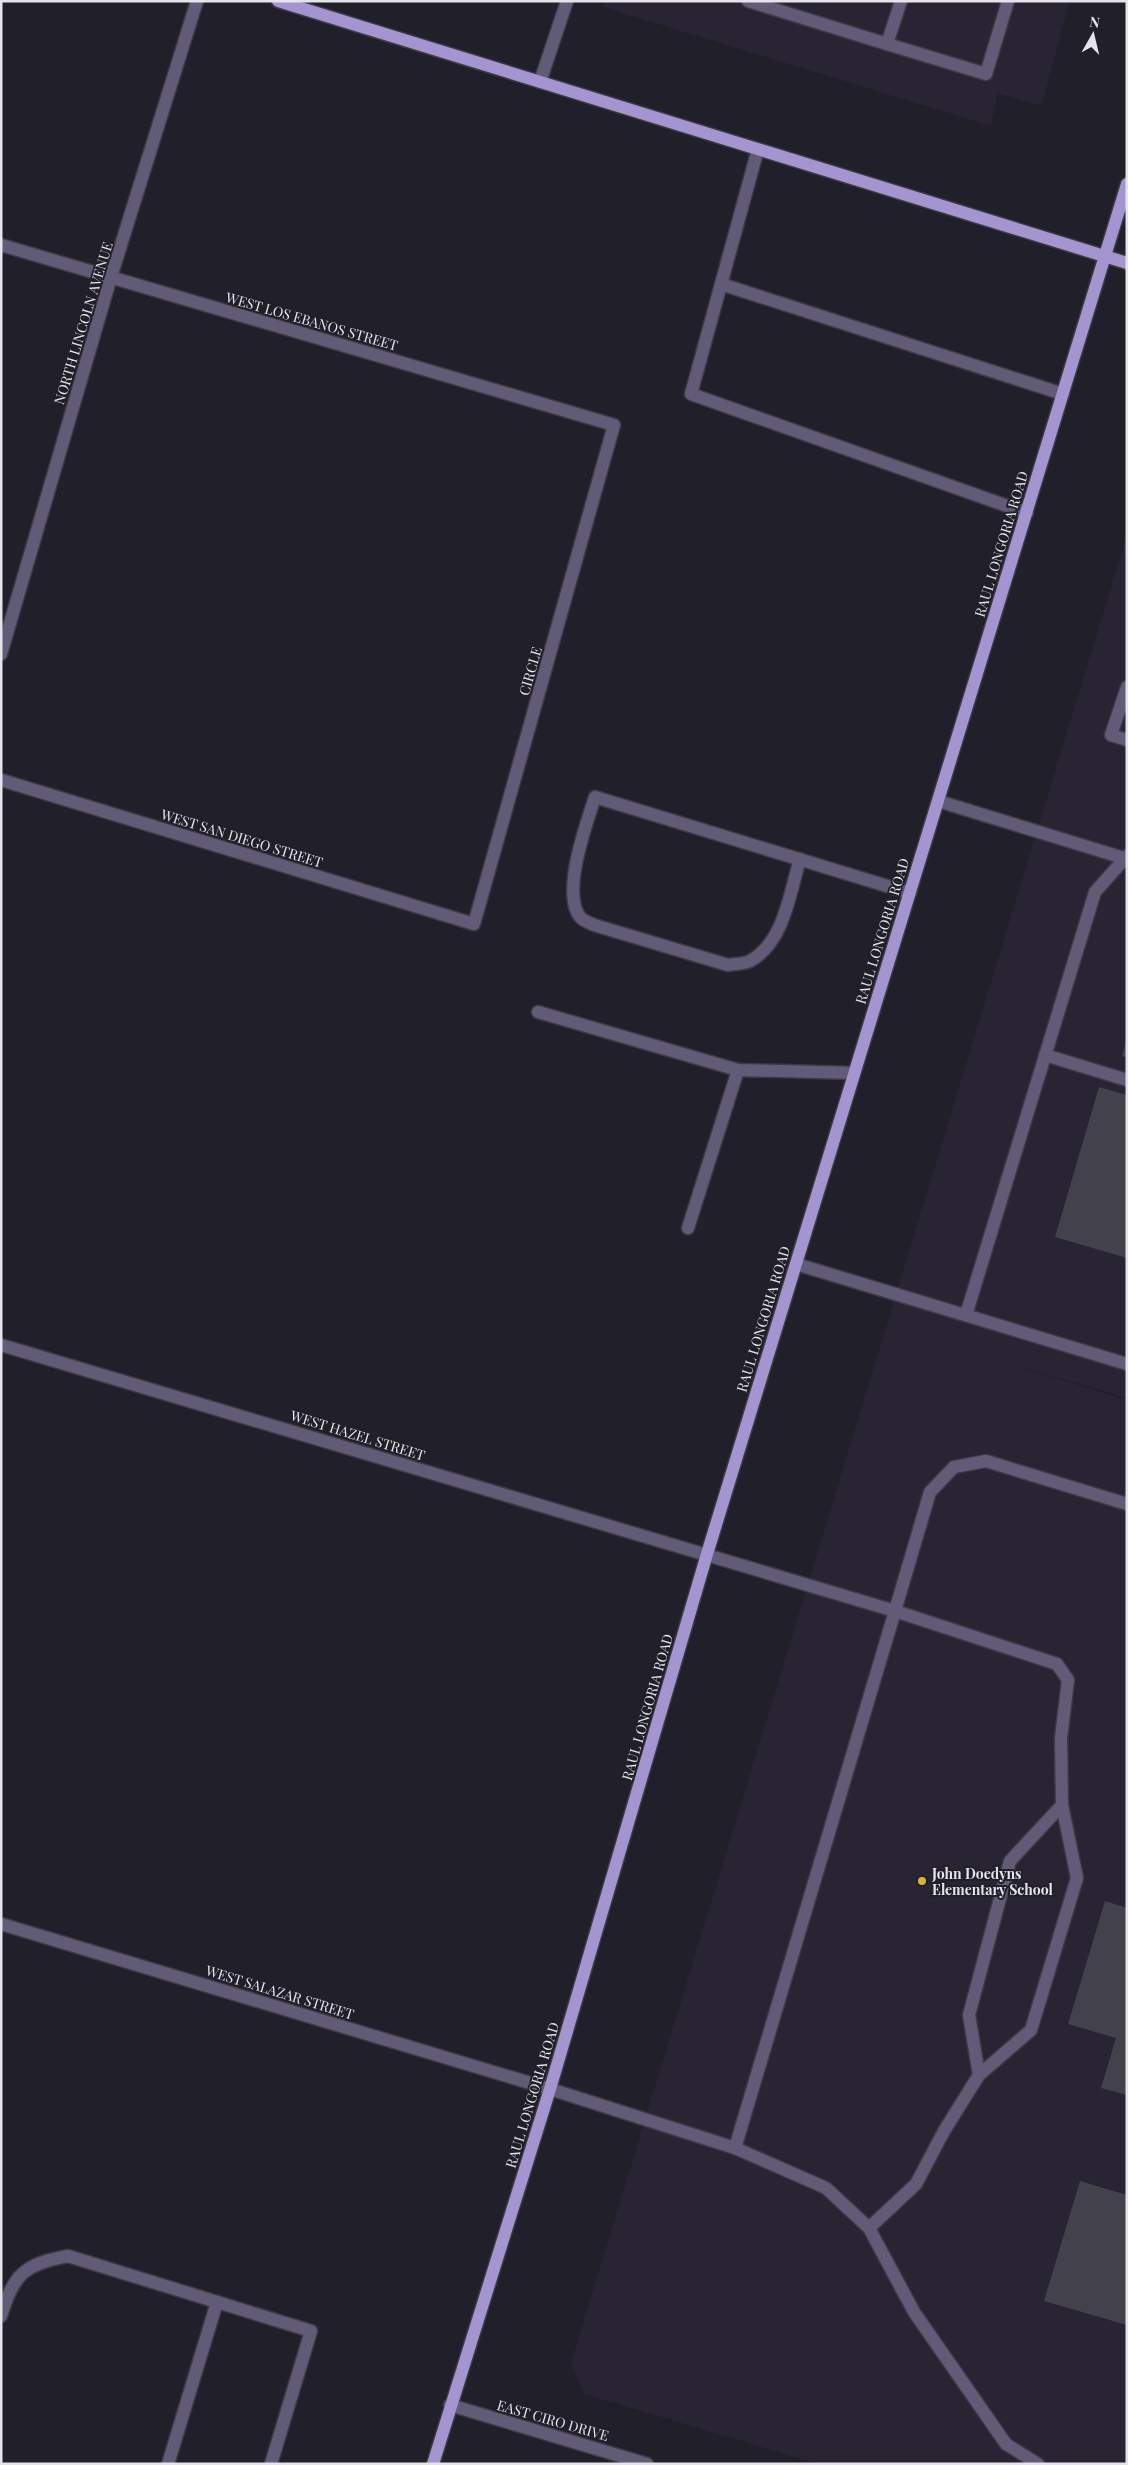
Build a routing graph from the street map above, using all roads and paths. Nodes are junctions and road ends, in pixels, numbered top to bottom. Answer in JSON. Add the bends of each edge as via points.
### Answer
{"nodes":[{"id":1,"x":197,"y":1,"type":"edge"},
{"id":2,"x":278,"y":1,"type":"edge"},
{"id":3,"x":567,"y":1,"type":"edge"},
{"id":4,"x":748,"y":1,"type":"edge"},
{"id":5,"x":901,"y":1,"type":"edge"},
{"id":6,"x":1008,"y":1,"type":"edge"},
{"id":7,"x":300,"y":5,"type":"edge"},
{"id":8,"x":887,"y":44,"type":"junction"},
{"id":9,"x":540,"y":82,"type":"junction"},
{"id":10,"x":758,"y":149,"type":"junction"},
{"id":11,"x":1127,"y":184,"type":"edge"},
{"id":12,"x":1,"y":245,"type":"edge"},
{"id":13,"x":1105,"y":257,"type":"junction"},
{"id":14,"x":1127,"y":263,"type":"edge"},
{"id":15,"x":112,"y":278,"type":"junction"},
{"id":16,"x":721,"y":284,"type":"junction"},
{"id":17,"x":1063,"y":394,"type":"junction"},
{"id":18,"x":614,"y":425,"type":"joint"},
{"id":19,"x":1026,"y":512,"type":"junction"},
{"id":20,"x":1,"y":654,"type":"edge"},
{"id":21,"x":1127,"y":687,"type":"edge"},
{"id":22,"x":1127,"y":740,"type":"edge"},
{"id":23,"x":1,"y":780,"type":"edge"},
{"id":24,"x":938,"y":802,"type":"junction"},
{"id":25,"x":1126,"y":858,"type":"edge"},
{"id":26,"x":800,"y":859,"type":"junction"},
{"id":27,"x":910,"y":893,"type":"junction"},
{"id":28,"x":474,"y":924,"type":"joint"},
{"id":29,"x":538,"y":1012,"type":"dead end"},
{"id":30,"x":1045,"y":1055,"type":"junction"},
{"id":31,"x":738,"y":1070,"type":"junction"},
{"id":32,"x":854,"y":1073,"type":"junction"},
{"id":33,"x":1127,"y":1080,"type":"edge"},
{"id":34,"x":688,"y":1228,"type":"dead end"},
{"id":35,"x":796,"y":1264,"type":"junction"},
{"id":36,"x":966,"y":1315,"type":"junction"},
{"id":37,"x":1,"y":1345,"type":"edge"},
{"id":38,"x":1127,"y":1364,"type":"edge"},
{"id":39,"x":1127,"y":1504,"type":"edge"},
{"id":40,"x":707,"y":1554,"type":"junction"},
{"id":41,"x":895,"y":1611,"type":"junction"},
{"id":42,"x":1062,"y":1805,"type":"junction"},
{"id":43,"x":1,"y":1924,"type":"edge"},
{"id":44,"x":980,"y":2075,"type":"junction"},
{"id":45,"x":550,"y":2089,"type":"junction"},
{"id":46,"x":735,"y":2148,"type":"junction"},
{"id":47,"x":869,"y":2228,"type":"junction"},
{"id":48,"x":217,"y":2302,"type":"junction"},
{"id":49,"x":1,"y":2316,"type":"edge"},
{"id":50,"x":450,"y":2405,"type":"junction"},
{"id":51,"x":168,"y":2464,"type":"edge"},
{"id":52,"x":271,"y":2464,"type":"edge"},
{"id":53,"x":433,"y":2464,"type":"edge"},
{"id":54,"x":648,"y":2464,"type":"edge"},
{"id":55,"x":1038,"y":2464,"type":"edge"}],
"edges":[{"from":1,"to":15,"type":"street","name":"NORTH LINCOLN AVENUE"},
{"from":2,"to":7,"type":"main road"},
{"from":3,"to":9,"type":"street"},
{"from":4,"to":8,"type":"street"},
{"from":5,"to":8,"type":"street"},
{"from":6,"to":8,"type":"street","via":[[986,74]]},
{"from":7,"to":9,"type":"main road"},
{"from":9,"to":10,"type":"main road"},
{"from":10,"to":13,"type":"main road"},
{"from":10,"to":16,"type":"street"},
{"from":11,"to":13,"type":"main road","name":"RAUL LONGORIA ROAD"},
{"from":12,"to":15,"type":"street","name":"WEST LOS EBANOS STREET"},
{"from":13,"to":14,"type":"main road"},
{"from":13,"to":17,"type":"main road","name":"RAUL LONGORIA ROAD"},
{"from":15,"to":18,"type":"street","name":"WEST LOS EBANOS STREET"},
{"from":15,"to":20,"type":"street","name":"NORTH LINCOLN AVENUE"},
{"from":16,"to":17,"type":"street"},
{"from":16,"to":19,"type":"street","via":[[692,394]]},
{"from":17,"to":19,"type":"main road","name":"RAUL LONGORIA ROAD"},
{"from":18,"to":28,"type":"street","name":"CIRCLE"},
{"from":19,"to":24,"type":"main road","name":"RAUL LONGORIA ROAD"},
{"from":21,"to":22,"type":"street","via":[[1111,736]]},
{"from":23,"to":28,"type":"street","name":"WEST SAN DIEGO STREET"},
{"from":24,"to":25,"type":"street"},
{"from":24,"to":27,"type":"main road","name":"RAUL LONGORIA ROAD"},
{"from":25,"to":30,"type":"street","via":[[1095,892]]},
{"from":26,"to":26,"type":"street","via":[[779,928],[766,948],[750,961],[728,965],[594,925],[581,918],[574,904],[575,860],[595,797]]},
{"from":26,"to":27,"type":"street"},
{"from":27,"to":32,"type":"main road","name":"RAUL LONGORIA ROAD"},
{"from":29,"to":31,"type":"street"},
{"from":30,"to":33,"type":"street"},
{"from":30,"to":36,"type":"street"},
{"from":31,"to":32,"type":"street"},
{"from":31,"to":34,"type":"street"},
{"from":32,"to":35,"type":"main road","name":"RAUL LONGORIA ROAD"},
{"from":35,"to":36,"type":"street"},
{"from":35,"to":40,"type":"main road","name":"RAUL LONGORIA ROAD"},
{"from":36,"to":38,"type":"street"},
{"from":37,"to":40,"type":"street","name":"WEST HAZEL STREET"},
{"from":39,"to":41,"type":"street","via":[[986,1461],[954,1467],[930,1492]]},
{"from":40,"to":41,"type":"street","name":"WEST HAZEL STREET"},
{"from":40,"to":45,"type":"main road","name":"RAUL LONGORIA ROAD"},
{"from":41,"to":42,"type":"street","name":"WEST HAZEL STREET","via":[[1057,1664],[1068,1680],[1061,1738]]},
{"from":41,"to":46,"type":"street"},
{"from":42,"to":44,"type":"street","via":[[1010,1861],[969,2015]]},
{"from":42,"to":44,"type":"street","name":"WEST HAZEL STREET","via":[[1078,1878],[1031,2030]]},
{"from":43,"to":45,"type":"street","name":"WEST SALAZAR STREET"},
{"from":44,"to":47,"type":"street","name":"WEST HAZEL STREET","via":[[944,2131],[916,2184]]},
{"from":45,"to":46,"type":"street","name":"WEST SALAZAR STREET"},
{"from":45,"to":50,"type":"main road","name":"RAUL LONGORIA ROAD"},
{"from":46,"to":47,"type":"street","name":"WEST SALAZAR STREET","via":[[826,2188]]},
{"from":47,"to":55,"type":"street","name":"WEST SALAZAR STREET","via":[[914,2312],[1006,2444]]},
{"from":48,"to":49,"type":"street","via":[[68,2256],[44,2260],[17,2277]]},
{"from":48,"to":51,"type":"street"},
{"from":48,"to":52,"type":"street","via":[[311,2331]]},
{"from":50,"to":53,"type":"main road","name":"RAUL LONGORIA ROAD"},
{"from":50,"to":54,"type":"street","name":"EAST CIRO DRIVE"}]}
